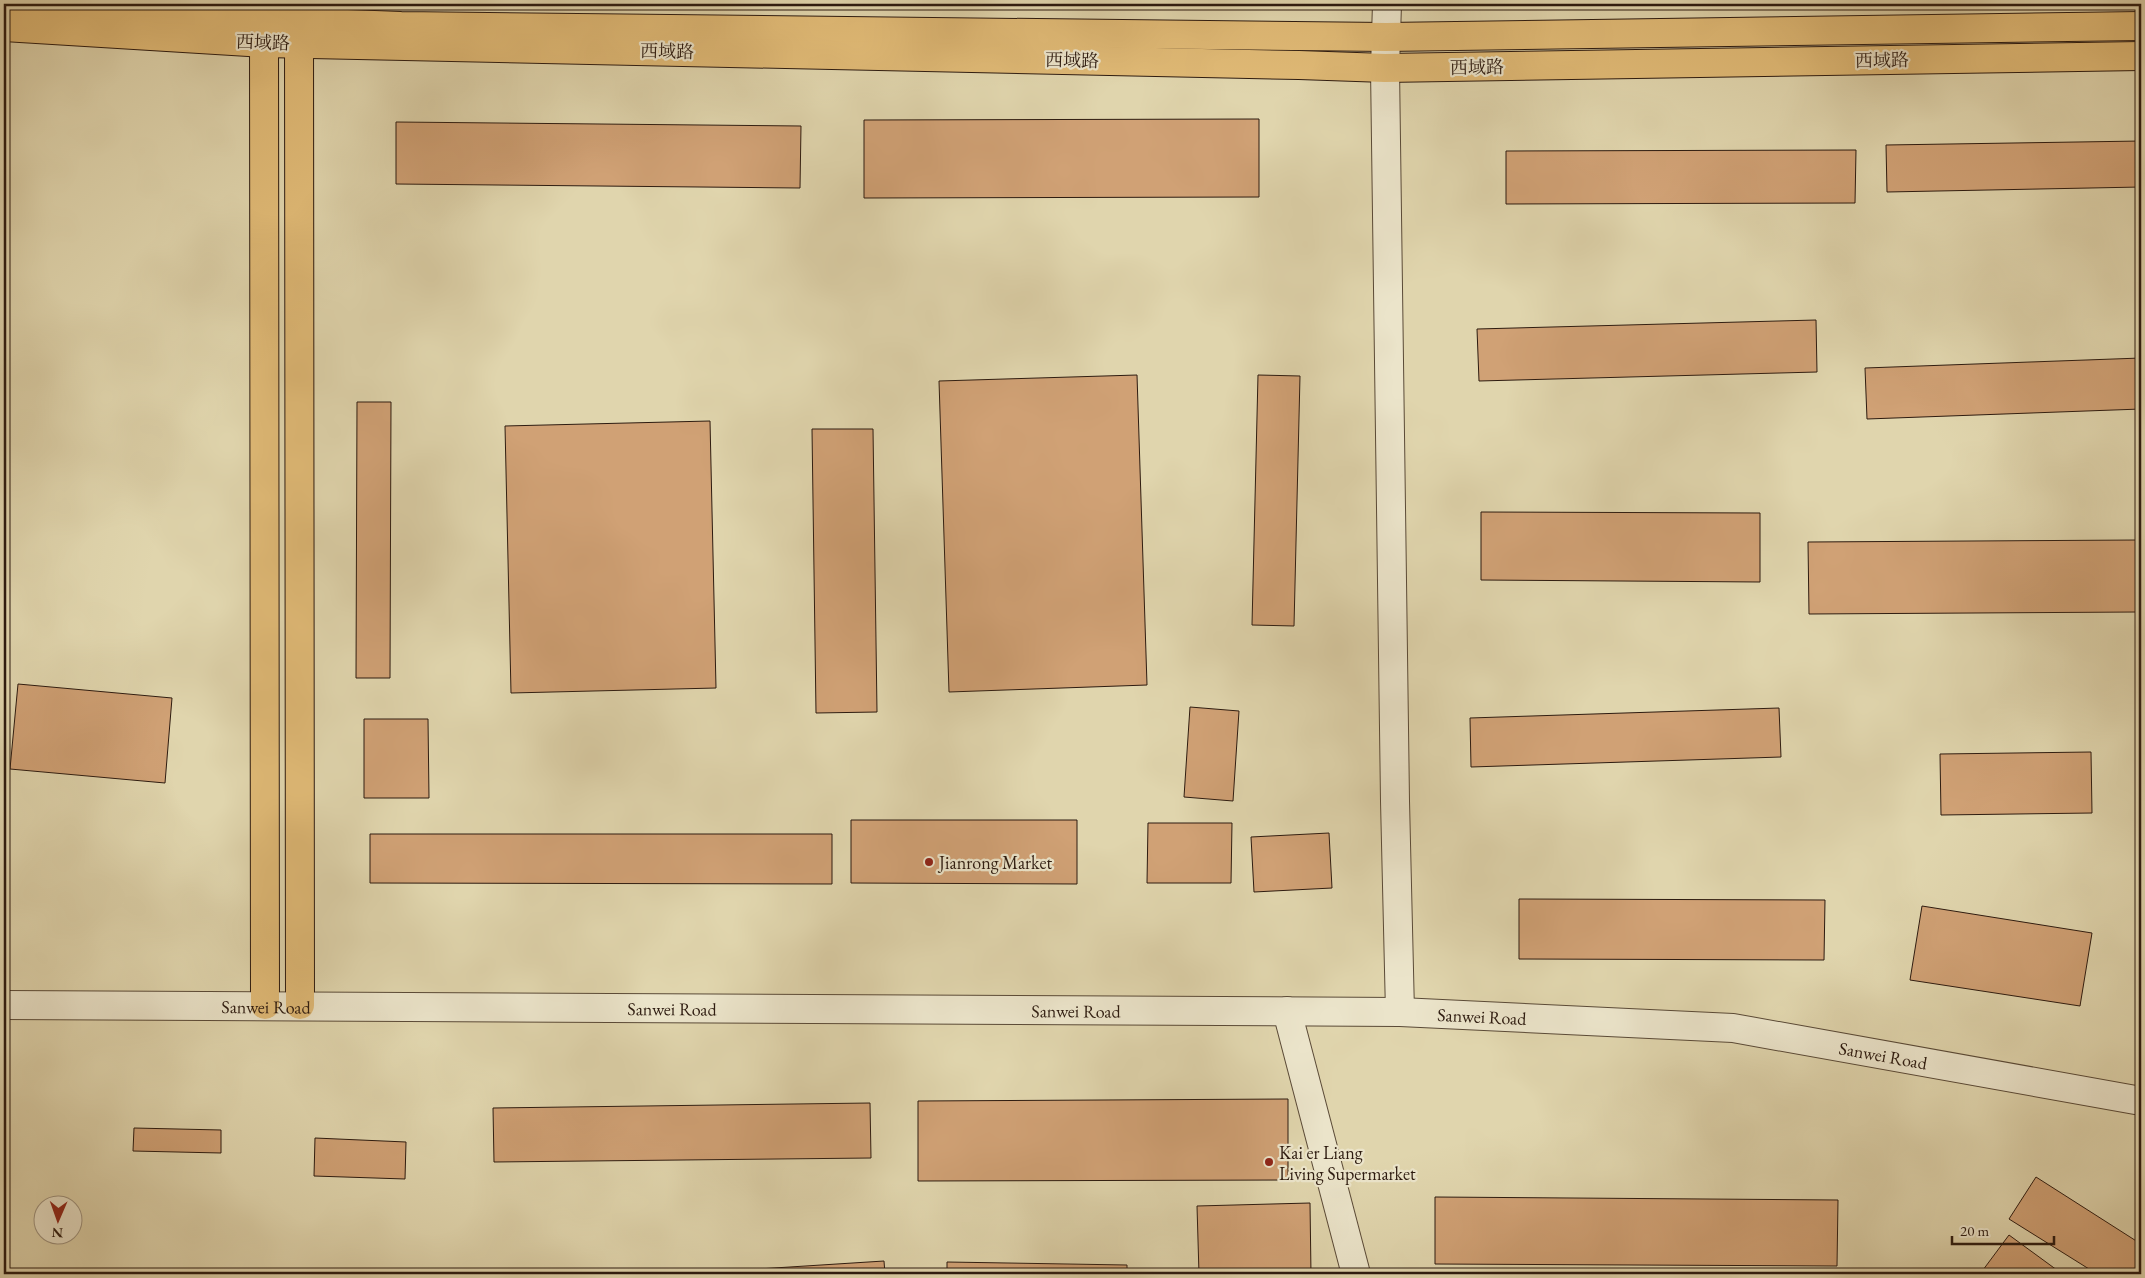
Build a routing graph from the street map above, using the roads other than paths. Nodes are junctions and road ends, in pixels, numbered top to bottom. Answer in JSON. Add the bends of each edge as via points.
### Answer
{"nodes":[{"id":1,"x":1387,"y":4,"type":"edge"},
{"id":2,"x":4,"y":6,"type":"edge"},
{"id":3,"x":265,"y":22,"type":"edge"},
{"id":4,"x":299,"y":23,"type":"edge"},
{"id":5,"x":2141,"y":26,"type":"edge"},
{"id":6,"x":4,"y":28,"type":"edge"},
{"id":7,"x":1386,"y":37,"type":"junction"},
{"id":8,"x":2141,"y":56,"type":"edge"},
{"id":9,"x":1385,"y":68,"type":"junction"},
{"id":10,"x":4,"y":1005,"type":"edge"},
{"id":11,"x":265,"y":1005,"type":"junction"},
{"id":12,"x":300,"y":1005,"type":"junction"},
{"id":13,"x":1287,"y":1011,"type":"junction"},
{"id":14,"x":1400,"y":1012,"type":"junction"},
{"id":15,"x":2141,"y":1101,"type":"edge"},
{"id":16,"x":1356,"y":1274,"type":"edge"}],
"edges":[{"from":1,"to":7,"type":"street"},
{"from":2,"to":3,"type":"main road","name":"西域路"},
{"from":3,"to":4,"type":"main road","name":"西域路"},
{"from":3,"to":6,"type":"main road","name":"西域路"},
{"from":3,"to":11,"type":"main road"},
{"from":4,"to":7,"type":"main road","name":"西域路"},
{"from":4,"to":9,"type":"main road","name":"西域路"},
{"from":4,"to":12,"type":"main road"},
{"from":5,"to":7,"type":"main road","name":"西域路"},
{"from":7,"to":9,"type":"street"},
{"from":8,"to":9,"type":"main road","name":"西域路"},
{"from":9,"to":14,"type":"street"},
{"from":10,"to":11,"type":"street","name":"Sanwei Road"},
{"from":11,"to":12,"type":"street","name":"Sanwei Road"},
{"from":12,"to":13,"type":"street","name":"Sanwei Road"},
{"from":13,"to":14,"type":"street","name":"Sanwei Road"},
{"from":13,"to":16,"type":"street"},
{"from":14,"to":15,"type":"street","name":"Sanwei Road","via":[[1733,1028]]}]}
